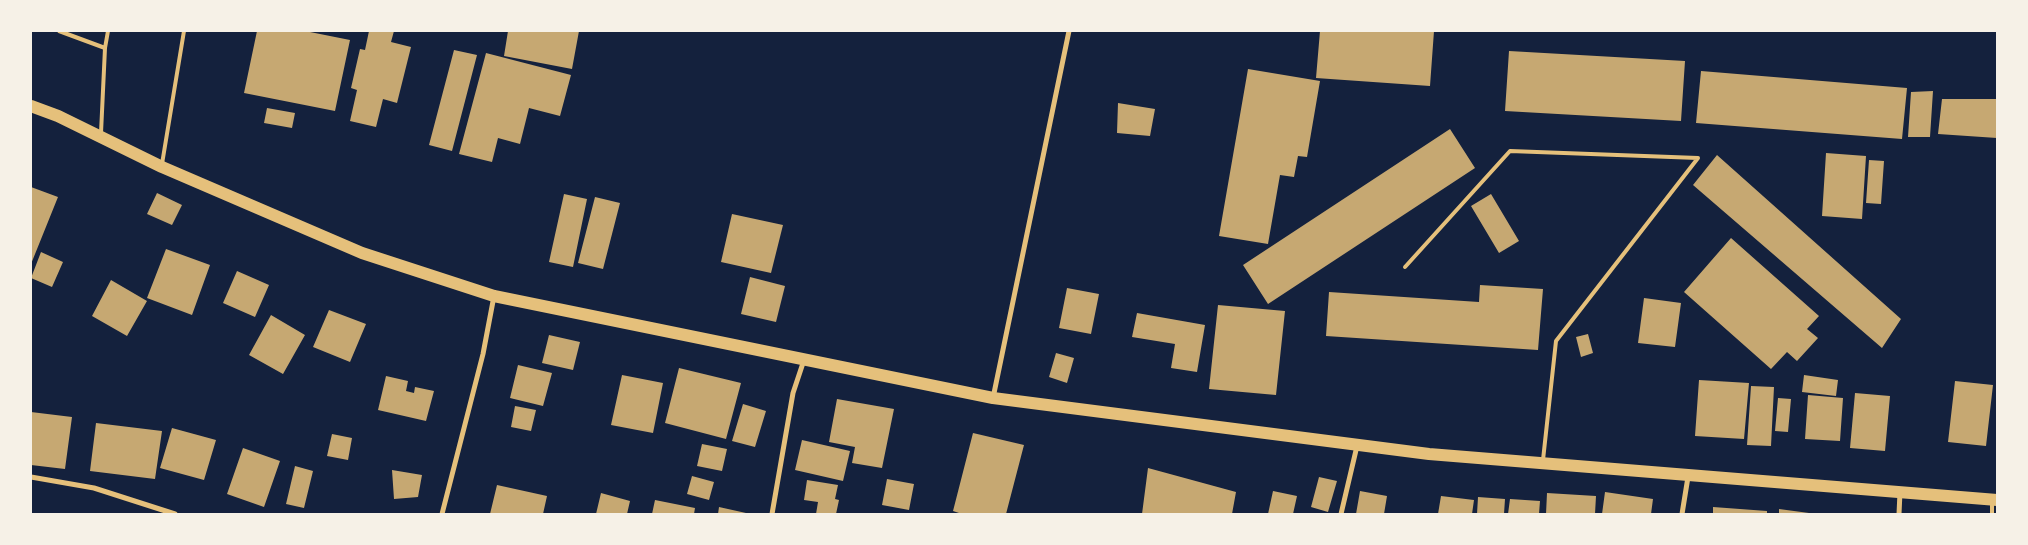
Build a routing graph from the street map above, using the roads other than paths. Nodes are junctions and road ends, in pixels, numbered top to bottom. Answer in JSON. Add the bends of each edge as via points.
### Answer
{"nodes":[{"id":1,"x":59,"y":31,"type":"edge"},
{"id":2,"x":108,"y":31,"type":"edge"},
{"id":3,"x":184,"y":31,"type":"edge"},
{"id":4,"x":1069,"y":31,"type":"edge"},
{"id":5,"x":105,"y":48,"type":"junction"},
{"id":6,"x":31,"y":106,"type":"edge"},
{"id":7,"x":101,"y":138,"type":"junction"},
{"id":8,"x":162,"y":167,"type":"junction"},
{"id":9,"x":1405,"y":266,"type":"dead end"},
{"id":10,"x":494,"y":296,"type":"junction"},
{"id":11,"x":804,"y":360,"type":"junction"},
{"id":12,"x":993,"y":398,"type":"junction"},
{"id":13,"x":1357,"y":445,"type":"junction"},
{"id":14,"x":1543,"y":464,"type":"junction"},
{"id":15,"x":31,"y":477,"type":"edge"},
{"id":16,"x":1688,"y":477,"type":"junction"},
{"id":17,"x":1900,"y":491,"type":"junction"},
{"id":18,"x":1994,"y":500,"type":"edge"},
{"id":19,"x":175,"y":514,"type":"edge"},
{"id":20,"x":442,"y":514,"type":"edge"},
{"id":21,"x":772,"y":514,"type":"edge"},
{"id":22,"x":1341,"y":514,"type":"edge"},
{"id":23,"x":1682,"y":514,"type":"edge"},
{"id":24,"x":1898,"y":514,"type":"edge"},
{"id":25,"x":1992,"y":514,"type":"edge"}],
"edges":[{"from":1,"to":5,"type":"lane"},
{"from":2,"to":5,"type":"lane"},
{"from":3,"to":8,"type":"lane"},
{"from":4,"to":12,"type":"street"},
{"from":5,"to":7,"type":"lane"},
{"from":6,"to":7,"type":"main road"},
{"from":7,"to":8,"type":"main road"},
{"from":8,"to":10,"type":"main road","via":[[362,253]]},
{"from":9,"to":14,"type":"lane","via":[[1510,151],[1698,158],[1556,342]]},
{"from":10,"to":11,"type":"main road"},
{"from":10,"to":20,"type":"street","via":[[483,354]]},
{"from":11,"to":12,"type":"main road"},
{"from":11,"to":21,"type":"street","via":[[793,393]]},
{"from":12,"to":13,"type":"main road"},
{"from":13,"to":14,"type":"main road"},
{"from":13,"to":22,"type":"street"},
{"from":14,"to":16,"type":"main road"},
{"from":15,"to":19,"type":"street","via":[[94,488]]},
{"from":16,"to":17,"type":"main road"},
{"from":16,"to":23,"type":"street"},
{"from":17,"to":18,"type":"main road"},
{"from":17,"to":24,"type":"street"},
{"from":18,"to":25,"type":"lane"}]}
